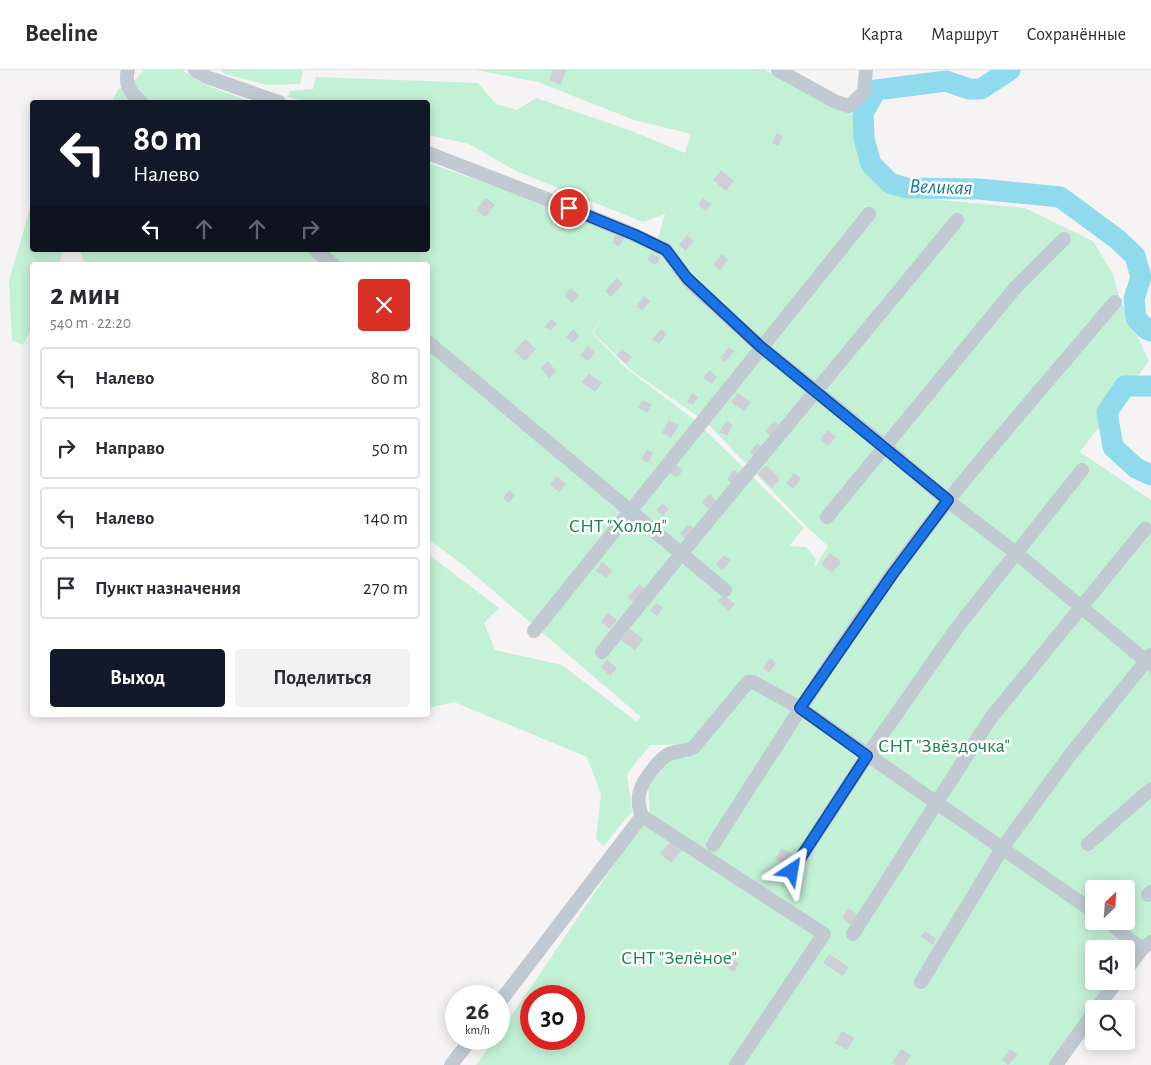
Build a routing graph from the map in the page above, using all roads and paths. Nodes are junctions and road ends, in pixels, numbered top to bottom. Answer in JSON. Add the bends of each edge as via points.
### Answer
{"nodes":[{"id":1,"x":128,"y":70,"type":"edge"},
{"id":2,"x":195,"y":70,"type":"edge"},
{"id":3,"x":778,"y":70,"type":"edge"},
{"id":4,"x":866,"y":70,"type":"edge"},
{"id":5,"x":139,"y":100,"type":"edge"},
{"id":6,"x":273,"y":100,"type":"edge"},
{"id":7,"x":430,"y":154,"type":"edge"},
{"id":8,"x":869,"y":214,"type":"dead end"},
{"id":9,"x":956,"y":220,"type":"dead end"},
{"id":10,"x":1064,"y":239,"type":"dead end"},
{"id":11,"x":318,"y":252,"type":"edge"},
{"id":12,"x":330,"y":262,"type":"edge"},
{"id":13,"x":1115,"y":302,"type":"dead end"},
{"id":14,"x":430,"y":344,"type":"edge"},
{"id":15,"x":761,"y":347,"type":"junction"},
{"id":16,"x":817,"y":392,"type":"junction"},
{"id":17,"x":885,"y":447,"type":"junction"},
{"id":18,"x":1082,"y":470,"type":"dead end"},
{"id":19,"x":948,"y":500,"type":"junction"},
{"id":20,"x":631,"y":512,"type":"junction"},
{"id":21,"x":827,"y":517,"type":"dead end"},
{"id":22,"x":1146,"y":529,"type":"dead end"},
{"id":23,"x":681,"y":553,"type":"junction"},
{"id":24,"x":1016,"y":553,"type":"junction"},
{"id":25,"x":725,"y":590,"type":"dead end"},
{"id":26,"x":1082,"y":607,"type":"junction"},
{"id":27,"x":534,"y":631,"type":"dead end"},
{"id":28,"x":602,"y":652,"type":"dead end"},
{"id":29,"x":1149,"y":660,"type":"edge"},
{"id":30,"x":800,"y":708,"type":"junction"},
{"id":31,"x":867,"y":756,"type":"junction"},
{"id":32,"x":1151,"y":789,"type":"edge"},
{"id":33,"x":936,"y":803,"type":"junction"},
{"id":34,"x":642,"y":816,"type":"junction"},
{"id":35,"x":1088,"y":844,"type":"dead end"},
{"id":36,"x":713,"y":845,"type":"dead end"},
{"id":37,"x":1003,"y":847,"type":"junction"},
{"id":38,"x":792,"y":871,"type":"dead end"},
{"id":39,"x":1085,"y":906,"type":"edge"},
{"id":40,"x":1121,"y":930,"type":"edge"},
{"id":41,"x":853,"y":934,"type":"dead end"},
{"id":42,"x":1147,"y":946,"type":"edge"},
{"id":43,"x":1135,"y":960,"type":"edge"},
{"id":44,"x":921,"y":982,"type":"dead end"},
{"id":45,"x":510,"y":989,"type":"edge"},
{"id":46,"x":1085,"y":1025,"type":"edge"},
{"id":47,"x":463,"y":1050,"type":"edge"},
{"id":48,"x":451,"y":1065,"type":"edge"},
{"id":49,"x":736,"y":1065,"type":"edge"},
{"id":50,"x":1056,"y":1065,"type":"edge"}],
"edges":[{"from":1,"to":5,"type":"street","via":[[127,85]]},
{"from":2,"to":6,"type":"street"},
{"from":3,"to":4,"type":"street","via":[[849,106],[864,92]]},
{"from":7,"to":15,"type":"street","via":[[617,227],[666,250],[687,278]]},
{"from":8,"to":15,"type":"street"},
{"from":9,"to":16,"type":"street"},
{"from":10,"to":17,"type":"street","via":[[1016,287]]},
{"from":11,"to":12,"type":"street"},
{"from":13,"to":19,"type":"street"},
{"from":14,"to":20,"type":"street"},
{"from":15,"to":16,"type":"street"},
{"from":15,"to":20,"type":"street"},
{"from":16,"to":17,"type":"street"},
{"from":16,"to":23,"type":"street"},
{"from":17,"to":19,"type":"street"},
{"from":17,"to":21,"type":"street"},
{"from":18,"to":24,"type":"street"},
{"from":19,"to":24,"type":"street"},
{"from":19,"to":30,"type":"street"},
{"from":20,"to":23,"type":"street"},
{"from":20,"to":27,"type":"street"},
{"from":22,"to":26,"type":"street"},
{"from":23,"to":25,"type":"street"},
{"from":23,"to":28,"type":"street"},
{"from":24,"to":26,"type":"street"},
{"from":24,"to":31,"type":"street","via":[[956,629]]},
{"from":26,"to":29,"type":"street"},
{"from":26,"to":33,"type":"street","via":[[990,719]]},
{"from":29,"to":37,"type":"street","via":[[1070,755]]},
{"from":30,"to":31,"type":"street"},
{"from":30,"to":34,"type":"street","via":[[748,682],[694,747],[666,755],[644,780],[639,798]]},
{"from":30,"to":36,"type":"street"},
{"from":31,"to":33,"type":"street"},
{"from":31,"to":38,"type":"street"},
{"from":32,"to":35,"type":"street"},
{"from":33,"to":37,"type":"street"},
{"from":33,"to":41,"type":"street"},
{"from":34,"to":45,"type":"street"},
{"from":34,"to":49,"type":"street","via":[[824,934]]},
{"from":37,"to":39,"type":"street"},
{"from":37,"to":44,"type":"street"},
{"from":40,"to":42,"type":"street"},
{"from":42,"to":43,"type":"street"},
{"from":46,"to":50,"type":"street"},
{"from":47,"to":48,"type":"street"}]}
